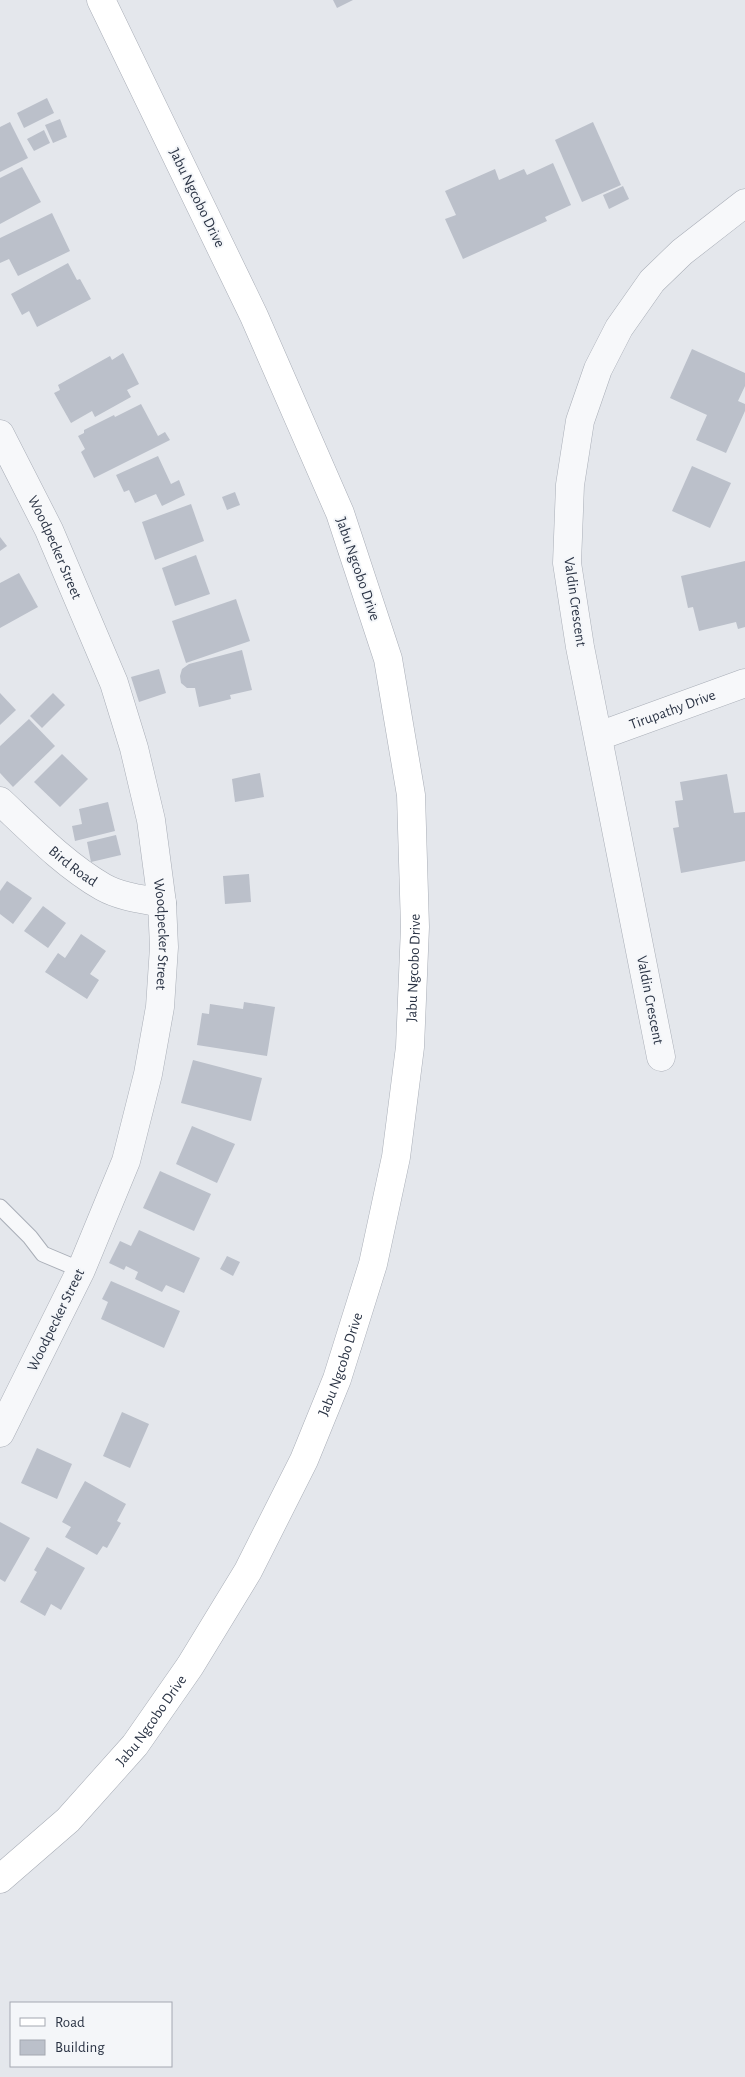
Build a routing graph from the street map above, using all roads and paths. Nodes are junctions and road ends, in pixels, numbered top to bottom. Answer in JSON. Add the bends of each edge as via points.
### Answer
{"nodes":[{"id":1,"x":100,"y":0,"type":"edge"},
{"id":2,"x":745,"y":203,"type":"edge"},
{"id":3,"x":0,"y":434,"type":"edge"},
{"id":4,"x":745,"y":684,"type":"edge"},
{"id":5,"x":599,"y":736,"type":"junction"},
{"id":6,"x":0,"y":801,"type":"edge"},
{"id":7,"x":162,"y":903,"type":"junction"},
{"id":8,"x":661,"y":1058,"type":"dead end"},
{"id":9,"x":0,"y":1207,"type":"edge"},
{"id":10,"x":81,"y":1270,"type":"junction"},
{"id":11,"x":3,"y":1422,"type":"edge"},
{"id":12,"x":0,"y":1879,"type":"edge"}],
"edges":[{"from":1,"to":12,"type":"main road","name":"Jabu Ngcobo Drive","via":[[254,316],[340,513],[388,659],[411,795],[415,927],[410,1047],[396,1156],[373,1264],[337,1379],[304,1460],[248,1571],[190,1666],[135,1745],[68,1820]]},
{"from":2,"to":5,"type":"street","name":"Valdin Crescent","via":[[682,252],[652,281],[620,328],[598,369],[580,421],[570,485],[567,563]]},
{"from":3,"to":7,"type":"street","name":"Woodpecker Street","via":[[49,530],[114,684],[151,820]]},
{"from":4,"to":5,"type":"street","name":"Tirupathy Drive"},
{"from":5,"to":8,"type":"street","name":"Valdin Crescent"},
{"from":6,"to":7,"type":"street","name":"Bird Road","via":[[38,836],[103,886],[123,895]]},
{"from":7,"to":10,"type":"street","name":"Woodpecker Street","via":[[164,947],[160,1007],[148,1074],[126,1161]]},
{"from":9,"to":10,"type":"lane","via":[[43,1254]]},
{"from":10,"to":11,"type":"street","name":"Woodpecker Street"}]}
